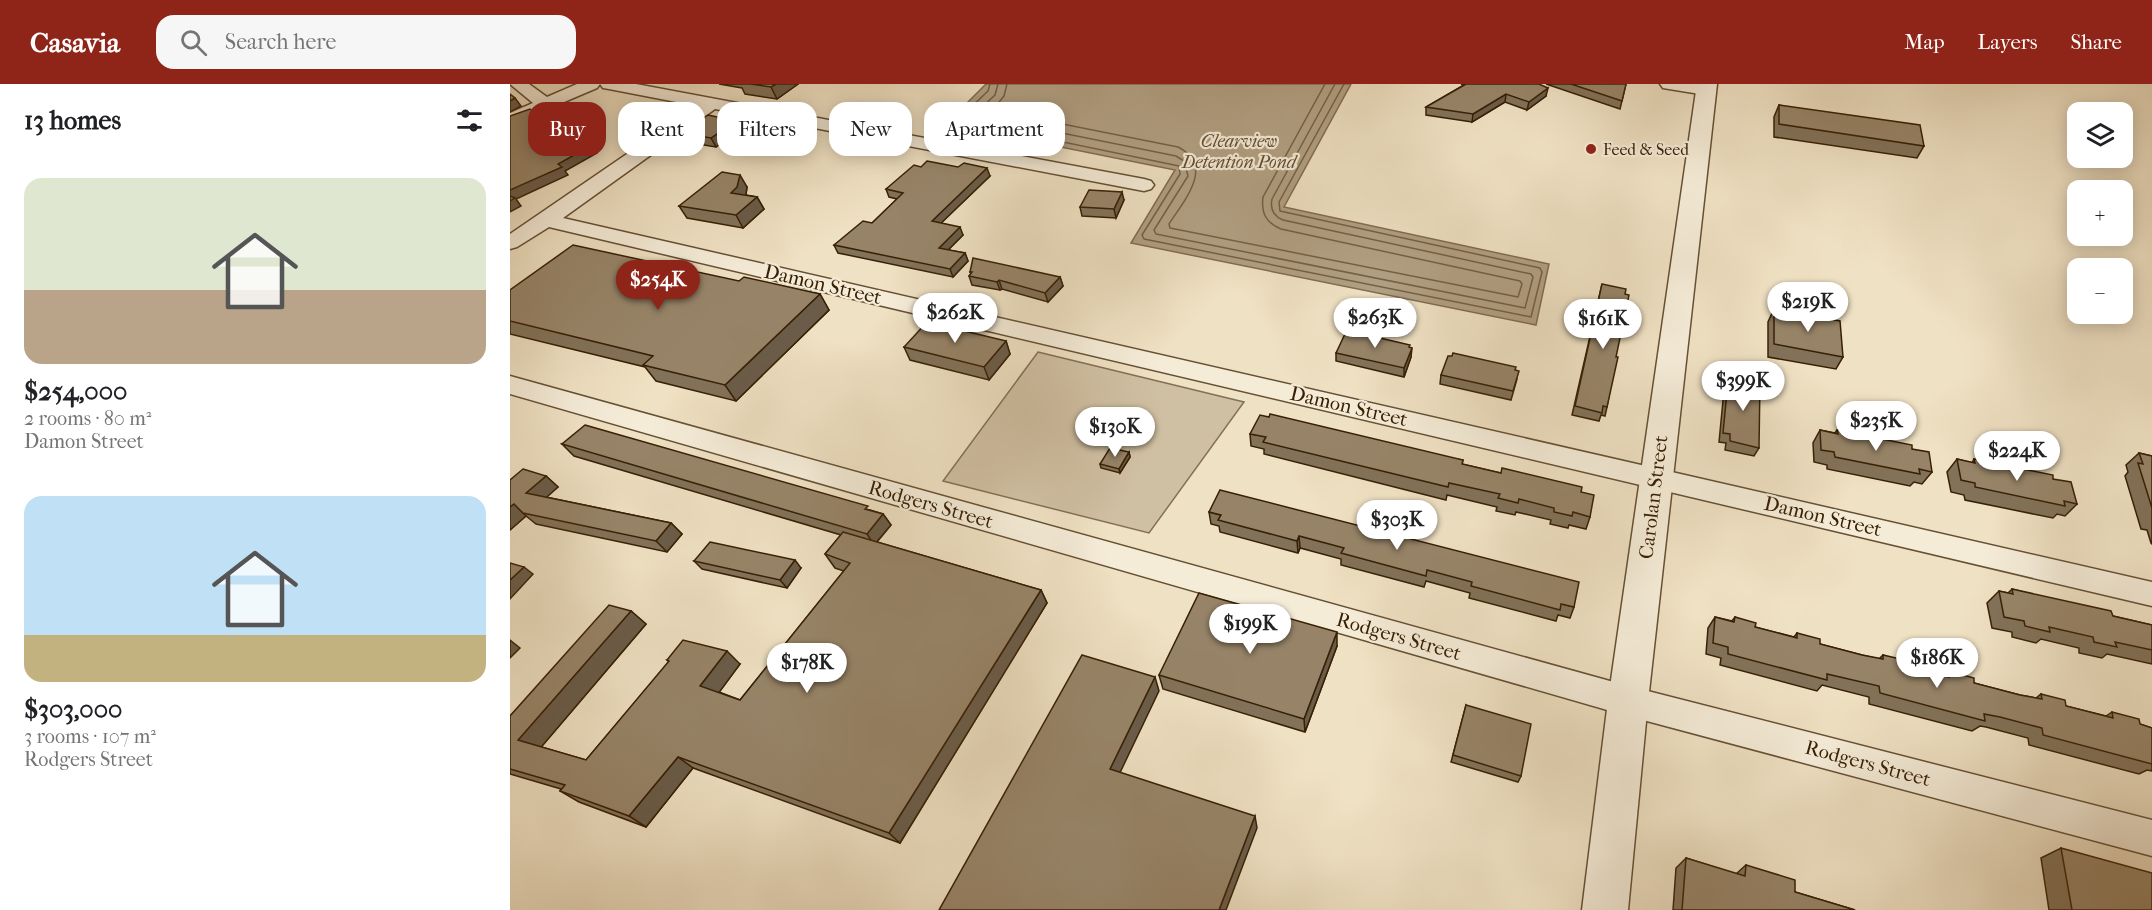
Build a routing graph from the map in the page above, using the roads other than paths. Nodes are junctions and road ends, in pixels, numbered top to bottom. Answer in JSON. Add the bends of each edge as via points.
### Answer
{"nodes":[{"id":1,"x":518,"y":84,"type":"edge"},
{"id":2,"x":591,"y":84,"type":"edge"},
{"id":3,"x":609,"y":84,"type":"edge"},
{"id":4,"x":1668,"y":84,"type":"edge"},
{"id":5,"x":1706,"y":87,"type":"edge"},
{"id":6,"x":543,"y":102,"type":"edge"},
{"id":7,"x":550,"y":102,"type":"edge"},
{"id":8,"x":711,"y":104,"type":"junction"},
{"id":9,"x":528,"y":112,"type":"edge"},
{"id":10,"x":510,"y":120,"type":"edge"},
{"id":11,"x":1144,"y":185,"type":"dead end"},
{"id":12,"x":546,"y":220,"type":"junction"},
{"id":13,"x":510,"y":243,"type":"edge"},
{"id":14,"x":510,"y":385,"type":"edge"},
{"id":15,"x":1655,"y":477,"type":"junction"},
{"id":16,"x":2152,"y":594,"type":"edge"},
{"id":17,"x":1628,"y":700,"type":"junction"},
{"id":18,"x":2152,"y":838,"type":"edge"},
{"id":19,"x":1605,"y":910,"type":"edge"}],
"edges":[{"from":1,"to":6,"type":"street"},
{"from":2,"to":7,"type":"street"},
{"from":3,"to":8,"type":"street"},
{"from":4,"to":5,"type":"street"},
{"from":5,"to":15,"type":"street","name":"Carolan Street"},
{"from":8,"to":11,"type":"street"},
{"from":8,"to":12,"type":"street"},
{"from":9,"to":10,"type":"street"},
{"from":12,"to":13,"type":"street"},
{"from":12,"to":15,"type":"street","name":"Damon Street"},
{"from":14,"to":17,"type":"street","name":"Rodgers Street"},
{"from":15,"to":16,"type":"street","name":"Damon Street"},
{"from":15,"to":17,"type":"street","name":"Carolan Street"},
{"from":17,"to":18,"type":"street","name":"Rodgers Street"},
{"from":17,"to":19,"type":"street","name":"Carolan Street"}]}
